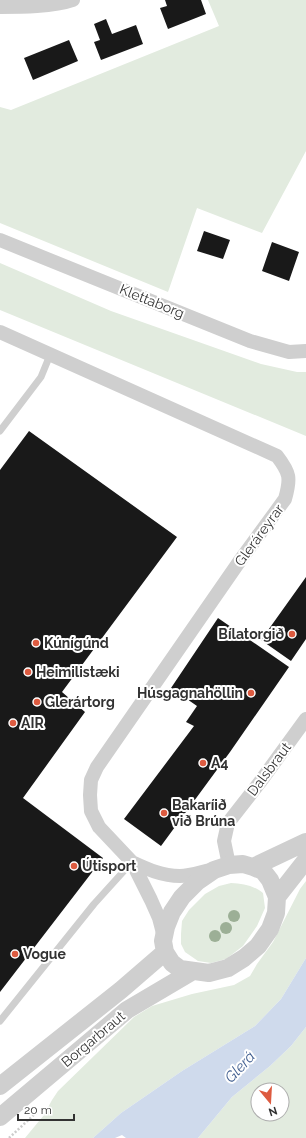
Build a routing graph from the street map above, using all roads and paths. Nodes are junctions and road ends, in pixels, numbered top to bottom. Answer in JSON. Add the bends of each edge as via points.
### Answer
{"nodes":[{"id":1,"x":73,"y":0,"type":"edge"},
{"id":2,"x":0,"y":7,"type":"edge"},
{"id":3,"x":0,"y":240,"type":"edge"},
{"id":4,"x":0,"y":332,"type":"edge"},
{"id":5,"x":306,"y":350,"type":"edge"},
{"id":6,"x":50,"y":354,"type":"junction"},
{"id":7,"x":0,"y":431,"type":"edge"},
{"id":8,"x":306,"y":719,"type":"edge"},
{"id":9,"x":306,"y":842,"type":"edge"},
{"id":10,"x":306,"y":860,"type":"edge"},
{"id":11,"x":132,"y":862,"type":"junction"},
{"id":12,"x":222,"y":867,"type":"junction"},
{"id":13,"x":253,"y":867,"type":"junction"},
{"id":14,"x":277,"y":897,"type":"junction"},
{"id":15,"x":164,"y":944,"type":"junction"},
{"id":16,"x":193,"y":971,"type":"junction"},
{"id":17,"x":0,"y":1021,"type":"edge"},
{"id":18,"x":0,"y":1086,"type":"edge"},
{"id":19,"x":42,"y":1108,"type":"dead end"},
{"id":20,"x":0,"y":1117,"type":"edge"},
{"id":21,"x":9,"y":1138,"type":"edge"}],
"edges":[{"from":1,"to":2,"type":"street","via":[[64,3]]},
{"from":3,"to":5,"type":"street","name":"Klettaborg","via":[[250,341],[289,352]]},
{"from":4,"to":6,"type":"street","name":"Gleráreyrar"},
{"from":6,"to":7,"type":"lane","via":[[41,377]]},
{"from":6,"to":11,"type":"street","name":"Gleráreyrar","via":[[277,456],[289,476],[285,499],[97,767],[91,780],[91,811],[99,827]]},
{"from":8,"to":12,"type":"street","name":"Dalsbraut","via":[[228,823]]},
{"from":9,"to":13,"type":"street"},
{"from":10,"to":14,"type":"street"},
{"from":11,"to":12,"type":"street","name":"Gleráreyrar","via":[[148,870],[181,876]]},
{"from":11,"to":15,"type":"street","name":"Gleráreyrar","via":[[152,900],[159,918]]},
{"from":11,"to":17,"type":"lane","via":[[94,904]]},
{"from":12,"to":13,"type":"street","via":[[243,864]]},
{"from":12,"to":15,"type":"street","via":[[198,881],[182,897],[166,927]]},
{"from":13,"to":14,"type":"street","via":[[263,871]]},
{"from":14,"to":16,"type":"street","via":[[276,913],[270,929],[258,946],[228,968],[209,973]]},
{"from":15,"to":16,"type":"street","via":[[172,963],[180,969]]},
{"from":15,"to":18,"type":"street","name":"Borgarbraut","via":[[121,990]]},
{"from":16,"to":20,"type":"street","name":"Borgarbraut","via":[[127,1010]]},
{"from":19,"to":21,"type":"path"}]}
